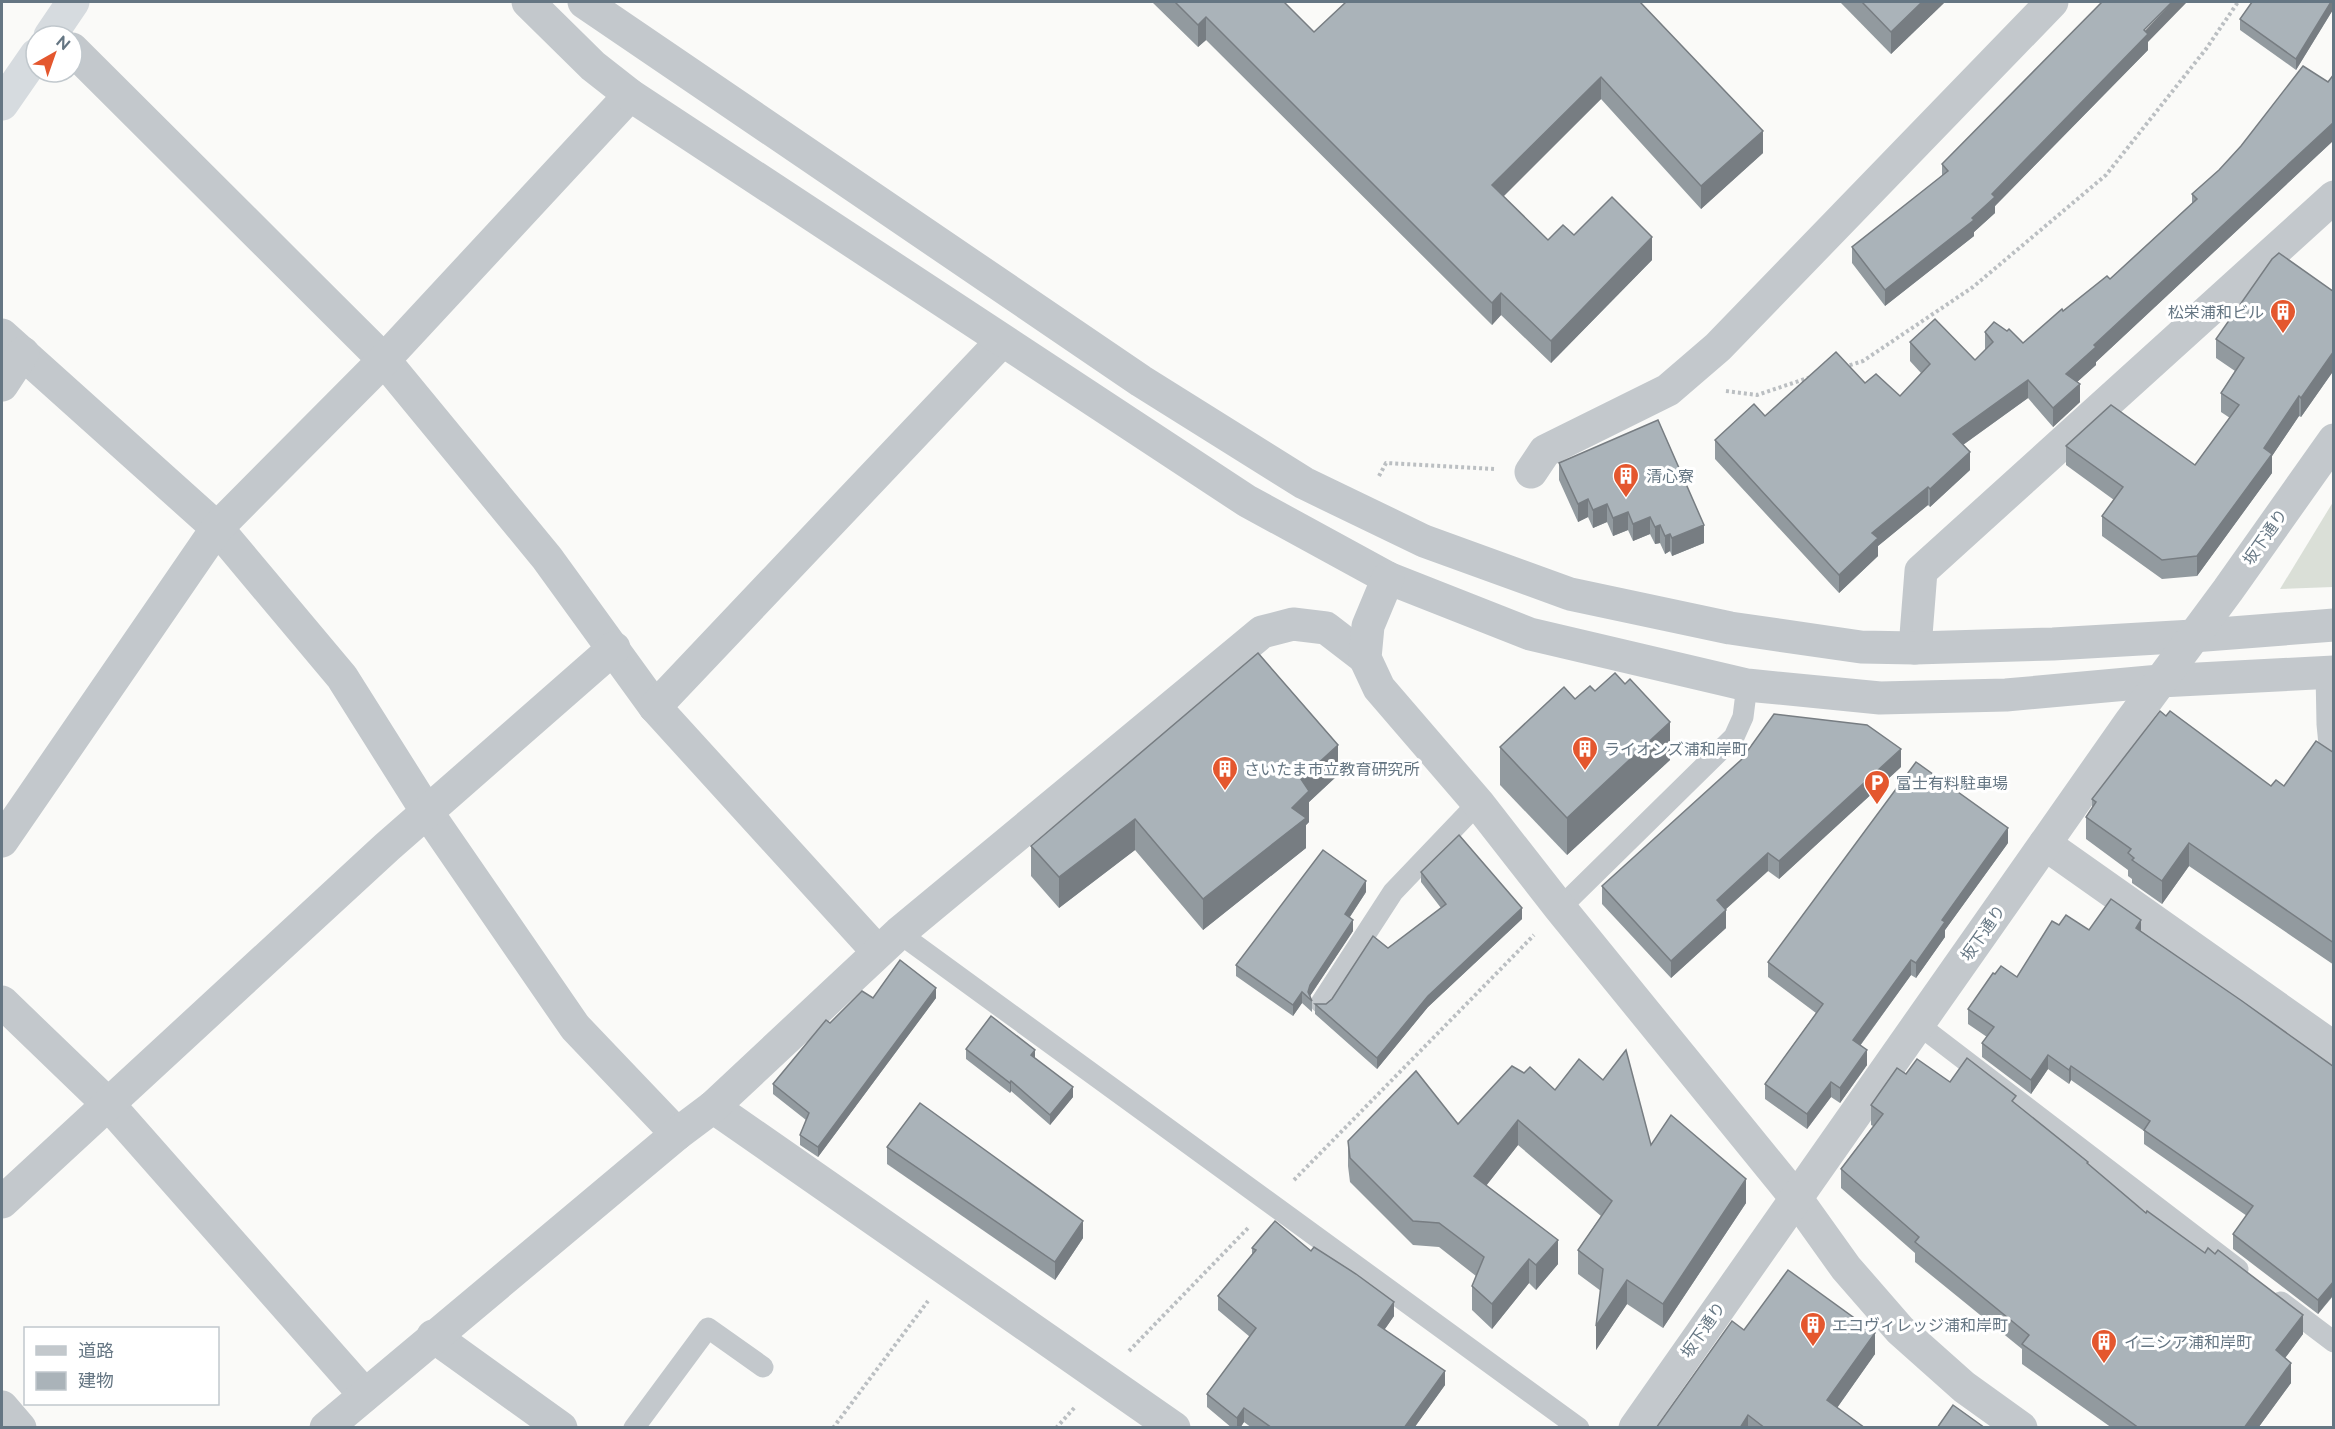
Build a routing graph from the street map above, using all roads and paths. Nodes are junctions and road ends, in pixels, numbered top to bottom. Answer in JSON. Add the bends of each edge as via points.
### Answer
{"nodes":[{"id":1,"x":73,"y":2,"type":"edge"},
{"id":2,"x":528,"y":2,"type":"edge"},
{"id":3,"x":584,"y":2,"type":"edge"},
{"id":4,"x":2052,"y":2,"type":"edge"},
{"id":5,"x":2238,"y":2,"type":"edge"},
{"id":6,"x":62,"y":24,"type":"edge"},
{"id":7,"x":84,"y":70,"type":"edge"},
{"id":8,"x":24,"y":77,"type":"edge"},
{"id":9,"x":630,"y":94,"type":"junction"},
{"id":10,"x":2,"y":104,"type":"edge"},
{"id":11,"x":2334,"y":196,"type":"edge"},
{"id":12,"x":1002,"y":341,"type":"junction"},
{"id":13,"x":12,"y":344,"type":"edge"},
{"id":14,"x":384,"y":360,"type":"junction"},
{"id":15,"x":1842,"y":368,"type":"edge"},
{"id":16,"x":1820,"y":374,"type":"edge"},
{"id":17,"x":2,"y":385,"type":"edge"},
{"id":18,"x":1674,"y":385,"type":"junction"},
{"id":19,"x":2330,"y":451,"type":"edge"},
{"id":20,"x":1531,"y":472,"type":"joint"},
{"id":21,"x":1379,"y":476,"type":"dead end"},
{"id":22,"x":217,"y":528,"type":"junction"},
{"id":23,"x":1388,"y":578,"type":"junction"},
{"id":24,"x":2334,"y":625,"type":"edge"},
{"id":25,"x":2193,"y":636,"type":"junction"},
{"id":26,"x":614,"y":648,"type":"junction"},
{"id":27,"x":1915,"y":648,"type":"junction"},
{"id":28,"x":1365,"y":658,"type":"junction"},
{"id":29,"x":2330,"y":672,"type":"edge"},
{"id":30,"x":2160,"y":681,"type":"junction"},
{"id":31,"x":1747,"y":685,"type":"junction"},
{"id":32,"x":655,"y":707,"type":"junction"},
{"id":33,"x":2334,"y":757,"type":"edge"},
{"id":34,"x":1478,"y":803,"type":"junction"},
{"id":35,"x":427,"y":812,"type":"junction"},
{"id":36,"x":2,"y":841,"type":"edge"},
{"id":37,"x":2044,"y":844,"type":"junction"},
{"id":38,"x":1560,"y":908,"type":"junction"},
{"id":39,"x":888,"y":942,"type":"junction"},
{"id":40,"x":2,"y":1002,"type":"edge"},
{"id":41,"x":1321,"y":1003,"type":"edge"},
{"id":42,"x":1919,"y":1025,"type":"junction"},
{"id":43,"x":2334,"y":1048,"type":"edge"},
{"id":44,"x":109,"y":1105,"type":"junction"},
{"id":45,"x":712,"y":1107,"type":"junction"},
{"id":46,"x":677,"y":1134,"type":"junction"},
{"id":47,"x":1796,"y":1198,"type":"junction"},
{"id":48,"x":2,"y":1202,"type":"edge"},
{"id":49,"x":1272,"y":1202,"type":"junction"},
{"id":50,"x":950,"y":1272,"type":"junction"},
{"id":51,"x":433,"y":1336,"type":"junction"},
{"id":52,"x":2334,"y":1342,"type":"edge"},
{"id":53,"x":763,"y":1367,"type":"dead end"},
{"id":54,"x":1104,"y":1377,"type":"junction"},
{"id":55,"x":365,"y":1395,"type":"junction"},
{"id":56,"x":2,"y":1407,"type":"edge"},
{"id":57,"x":21,"y":1428,"type":"edge"},
{"id":58,"x":326,"y":1428,"type":"edge"},
{"id":59,"x":561,"y":1428,"type":"edge"},
{"id":60,"x":634,"y":1428,"type":"edge"},
{"id":61,"x":833,"y":1428,"type":"edge"},
{"id":62,"x":1056,"y":1428,"type":"edge"},
{"id":63,"x":1174,"y":1428,"type":"edge"},
{"id":64,"x":1579,"y":1428,"type":"edge"},
{"id":65,"x":1635,"y":1428,"type":"edge"},
{"id":66,"x":2021,"y":1428,"type":"edge"}],
"edges":[{"from":1,"to":6,"type":"highway"},
{"from":2,"to":9,"type":"street","via":[[593,66]]},
{"from":3,"to":27,"type":"street","via":[[1141,381],[1324,493],[1424,541],[1570,594],[1730,628],[1860,647]]},
{"from":4,"to":18,"type":"street","via":[[1718,347]]},
{"from":5,"to":15,"type":"path","via":[[2206,49],[2106,175],[1973,286],[1863,361]]},
{"from":7,"to":14,"type":"street"},
{"from":8,"to":10,"type":"highway"},
{"from":9,"to":12,"type":"street"},
{"from":9,"to":14,"type":"street"},
{"from":11,"to":27,"type":"street","via":[[1920,571]]},
{"from":12,"to":23,"type":"street","via":[[1247,501]]},
{"from":12,"to":32,"type":"street"},
{"from":13,"to":17,"type":"street"},
{"from":13,"to":22,"type":"street"},
{"from":14,"to":22,"type":"street"},
{"from":14,"to":26,"type":"street","via":[[547,558]]},
{"from":16,"to":18,"type":"path","via":[[1757,395]]},
{"from":18,"to":20,"type":"street","via":[[1545,451]]},
{"from":19,"to":25,"type":"street","name":"坂下通り"},
{"from":20,"to":21,"type":"path","via":[[1386,463]]},
{"from":22,"to":35,"type":"street","via":[[342,677]]},
{"from":22,"to":36,"type":"street"},
{"from":23,"to":28,"type":"street","via":[[1368,626]]},
{"from":23,"to":31,"type":"street","via":[[1530,634]]},
{"from":24,"to":25,"type":"street"},
{"from":25,"to":27,"type":"street"},
{"from":25,"to":30,"type":"street","name":"坂下通り"},
{"from":26,"to":32,"type":"street"},
{"from":26,"to":35,"type":"street"},
{"from":28,"to":34,"type":"street","via":[[1379,688]]},
{"from":28,"to":39,"type":"street","via":[[1326,628],[1293,624],[1262,632]]},
{"from":29,"to":30,"type":"street"},
{"from":29,"to":33,"type":"lane","via":[[2326,724],[2330,755]]},
{"from":30,"to":31,"type":"street","via":[[2006,695],[1880,698]]},
{"from":30,"to":37,"type":"street","name":"坂下通り"},
{"from":31,"to":38,"type":"lane","via":[[1743,717],[1734,737]]},
{"from":32,"to":39,"type":"street"},
{"from":34,"to":38,"type":"street"},
{"from":34,"to":41,"type":"lane","via":[[1393,892]]},
{"from":35,"to":44,"type":"street"},
{"from":35,"to":46,"type":"street","via":[[575,1027]]},
{"from":37,"to":42,"type":"street","name":"坂下通り"},
{"from":37,"to":43,"type":"street"},
{"from":38,"to":47,"type":"street"},
{"from":38,"to":49,"type":"path"},
{"from":39,"to":45,"type":"street"},
{"from":39,"to":49,"type":"lane"},
{"from":40,"to":44,"type":"street"},
{"from":42,"to":47,"type":"street","name":"坂下通り"},
{"from":42,"to":52,"type":"lane"},
{"from":44,"to":48,"type":"street"},
{"from":44,"to":55,"type":"street"},
{"from":45,"to":46,"type":"street"},
{"from":45,"to":50,"type":"street"},
{"from":46,"to":51,"type":"street"},
{"from":47,"to":65,"type":"street","name":"坂下通り"},
{"from":47,"to":66,"type":"street","via":[[1846,1268],[1900,1330],[1964,1387]]},
{"from":49,"to":54,"type":"path"},
{"from":49,"to":64,"type":"lane"},
{"from":50,"to":54,"type":"street"},
{"from":50,"to":61,"type":"path"},
{"from":51,"to":55,"type":"street"},
{"from":51,"to":59,"type":"street"},
{"from":53,"to":60,"type":"lane","via":[[708,1328]]},
{"from":54,"to":62,"type":"path"},
{"from":54,"to":63,"type":"street"},
{"from":55,"to":58,"type":"street"},
{"from":56,"to":57,"type":"street"}]}
